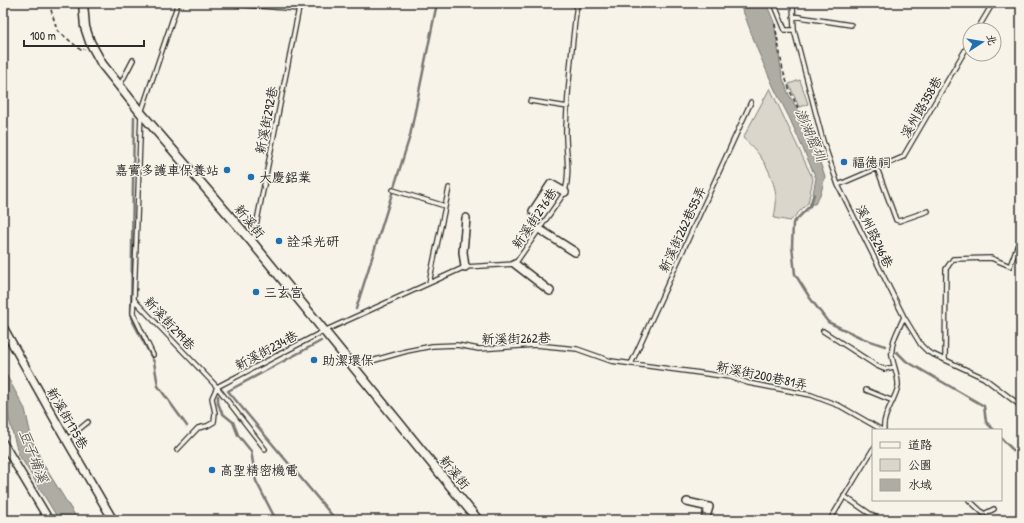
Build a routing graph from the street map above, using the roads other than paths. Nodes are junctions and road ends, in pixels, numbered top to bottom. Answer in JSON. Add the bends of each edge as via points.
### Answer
{"nodes":[{"id":1,"x":83,"y":3,"type":"edge"},
{"id":2,"x":178,"y":3,"type":"edge"},
{"id":3,"x":217,"y":3,"type":"edge"},
{"id":4,"x":300,"y":3,"type":"edge"},
{"id":5,"x":577,"y":3,"type":"edge"},
{"id":6,"x":774,"y":3,"type":"edge"},
{"id":7,"x":793,"y":3,"type":"edge"},
{"id":8,"x":993,"y":3,"type":"edge"},
{"id":9,"x":299,"y":9,"type":"junction"},
{"id":10,"x":793,"y":16,"type":"junction"},
{"id":11,"x":982,"y":22,"type":"edge"},
{"id":12,"x":850,"y":25,"type":"dead end"},
{"id":13,"x":794,"y":30,"type":"junction"},
{"id":14,"x":962,"y":56,"type":"edge"},
{"id":15,"x":133,"y":60,"type":"dead end"},
{"id":16,"x":120,"y":86,"type":"junction"},
{"id":17,"x":530,"y":101,"type":"dead end"},
{"id":18,"x":751,"y":102,"type":"dead end"},
{"id":19,"x":568,"y":107,"type":"junction"},
{"id":20,"x":141,"y":113,"type":"junction"},
{"id":21,"x":877,"y":168,"type":"junction"},
{"id":22,"x":838,"y":185,"type":"junction"},
{"id":23,"x":449,"y":188,"type":"dead end"},
{"id":24,"x":393,"y":190,"type":"dead end"},
{"id":25,"x":565,"y":192,"type":"junction"},
{"id":26,"x":446,"y":206,"type":"junction"},
{"id":27,"x":533,"y":211,"type":"dead end"},
{"id":28,"x":928,"y":212,"type":"dead end"},
{"id":29,"x":466,"y":218,"type":"dead end"},
{"id":30,"x":539,"y":229,"type":"junction"},
{"id":31,"x":1021,"y":236,"type":"edge"},
{"id":32,"x":252,"y":242,"type":"junction"},
{"id":33,"x":575,"y":252,"type":"dead end"},
{"id":34,"x":514,"y":264,"type":"junction"},
{"id":35,"x":465,"y":267,"type":"junction"},
{"id":36,"x":429,"y":283,"type":"junction"},
{"id":37,"x":550,"y":291,"type":"dead end"},
{"id":38,"x":134,"y":299,"type":"junction"},
{"id":39,"x":904,"y":318,"type":"junction"},
{"id":40,"x":3,"y":327,"type":"edge"},
{"id":41,"x":324,"y":331,"type":"junction"},
{"id":42,"x":823,"y":331,"type":"dead end"},
{"id":43,"x":153,"y":355,"type":"dead end"},
{"id":44,"x":945,"y":360,"type":"junction"},
{"id":45,"x":631,"y":364,"type":"junction"},
{"id":46,"x":354,"y":366,"type":"junction"},
{"id":47,"x":894,"y":367,"type":"junction"},
{"id":48,"x":217,"y":387,"type":"junction"},
{"id":49,"x":866,"y":390,"type":"dead end"},
{"id":50,"x":893,"y":401,"type":"junction"},
{"id":51,"x":1021,"y":406,"type":"edge"},
{"id":52,"x":88,"y":422,"type":"dead end"},
{"id":53,"x":881,"y":429,"type":"edge"},
{"id":54,"x":883,"y":429,"type":"edge"},
{"id":55,"x":66,"y":440,"type":"junction"},
{"id":56,"x":3,"y":442,"type":"edge"},
{"id":57,"x":265,"y":449,"type":"dead end"},
{"id":58,"x":177,"y":450,"type":"dead end"},
{"id":59,"x":872,"y":451,"type":"edge"},
{"id":60,"x":844,"y":496,"type":"junction"},
{"id":61,"x":971,"y":501,"type":"edge"},
{"id":62,"x":687,"y":502,"type":"dead end"},
{"id":63,"x":994,"y":510,"type":"dead end"},
{"id":64,"x":49,"y":520,"type":"edge"},
{"id":65,"x":113,"y":520,"type":"edge"},
{"id":66,"x":478,"y":520,"type":"edge"},
{"id":67,"x":705,"y":520,"type":"edge"},
{"id":68,"x":830,"y":520,"type":"edge"},
{"id":69,"x":879,"y":520,"type":"edge"}],
"edges":[{"from":1,"to":16,"type":"street","name":"新溪街","via":[[85,27],[90,42],[102,64]]},
{"from":2,"to":20,"type":"lane","name":"新溪街299巷"},
{"from":3,"to":9,"type":"lane"},
{"from":4,"to":9,"type":"lane","name":"新溪街292巷"},
{"from":5,"to":19,"type":"lane","name":"新溪街276巷"},
{"from":6,"to":13,"type":"lane","via":[[785,30]]},
{"from":7,"to":10,"type":"lane","name":"溪州路246巷"},
{"from":8,"to":11,"type":"lane"},
{"from":9,"to":32,"type":"lane","name":"新溪街292巷"},
{"from":10,"to":12,"type":"lane"},
{"from":10,"to":13,"type":"lane","name":"溪州路246巷"},
{"from":13,"to":22,"type":"lane","name":"溪州路246巷","via":[[823,141]]},
{"from":14,"to":21,"type":"lane","name":"溪州路358巷","via":[[903,157]]},
{"from":15,"to":16,"type":"lane"},
{"from":16,"to":20,"type":"street","name":"新溪街"},
{"from":17,"to":19,"type":"lane"},
{"from":18,"to":45,"type":"lane","name":"新溪街262巷55弄"},
{"from":19,"to":25,"type":"lane","name":"新溪街276巷","via":[[568,182]]},
{"from":20,"to":32,"type":"street","name":"新溪街"},
{"from":20,"to":38,"type":"lane","name":"新溪街299巷"},
{"from":21,"to":22,"type":"lane","name":"溪州路358巷"},
{"from":21,"to":28,"type":"lane","via":[[896,220]]},
{"from":22,"to":39,"type":"lane","name":"溪州路246巷"},
{"from":23,"to":26,"type":"lane"},
{"from":24,"to":26,"type":"lane"},
{"from":25,"to":27,"type":"street","via":[[552,184]]},
{"from":25,"to":30,"type":"lane","name":"新溪街276巷"},
{"from":26,"to":36,"type":"lane"},
{"from":29,"to":35,"type":"street","via":[[463,252]]},
{"from":30,"to":33,"type":"street"},
{"from":30,"to":34,"type":"lane","name":"新溪街276巷"},
{"from":31,"to":44,"type":"lane","via":[[1010,266],[991,258],[954,259],[946,269]]},
{"from":32,"to":41,"type":"street","name":"新溪街"},
{"from":34,"to":35,"type":"lane","name":"新溪街276巷"},
{"from":34,"to":37,"type":"street"},
{"from":35,"to":36,"type":"lane","name":"新溪街276巷"},
{"from":36,"to":41,"type":"lane","name":"新溪街276巷"},
{"from":38,"to":43,"type":"lane","via":[[132,313]]},
{"from":38,"to":48,"type":"lane","name":"新溪街299巷"},
{"from":39,"to":44,"type":"lane","name":"溪州路246巷","via":[[921,345],[928,352]]},
{"from":39,"to":47,"type":"lane","via":[[892,347]]},
{"from":40,"to":55,"type":"street","name":"新溪街175巷"},
{"from":41,"to":46,"type":"street","name":"新溪街"},
{"from":41,"to":48,"type":"lane","name":"新溪街234巷"},
{"from":42,"to":47,"type":"lane","via":[[877,366],[884,369]]},
{"from":44,"to":51,"type":"lane","name":"溪州路246巷","via":[[984,378]]},
{"from":45,"to":46,"type":"lane","name":"新溪街262巷","via":[[611,361],[577,349],[536,346],[479,349],[457,345],[407,351]]},
{"from":45,"to":53,"type":"lane","name":"新溪街200巷81弄","via":[[730,377],[811,395],[840,406]]},
{"from":46,"to":66,"type":"street","name":"新溪街"},
{"from":47,"to":50,"type":"lane","via":[[898,384]]},
{"from":48,"to":57,"type":"lane","name":"新溪街299巷"},
{"from":48,"to":58,"type":"lane","via":[[212,398],[214,422],[198,428]]},
{"from":49,"to":50,"type":"lane"},
{"from":50,"to":54,"type":"lane"},
{"from":52,"to":55,"type":"lane"},
{"from":55,"to":65,"type":"street","name":"新溪街175巷"},
{"from":56,"to":64,"type":"street"},
{"from":59,"to":60,"type":"lane"},
{"from":60,"to":68,"type":"lane"},
{"from":60,"to":69,"type":"lane"},
{"from":61,"to":63,"type":"lane","via":[[984,514]]},
{"from":62,"to":67,"type":"street","via":[[709,507]]}]}
